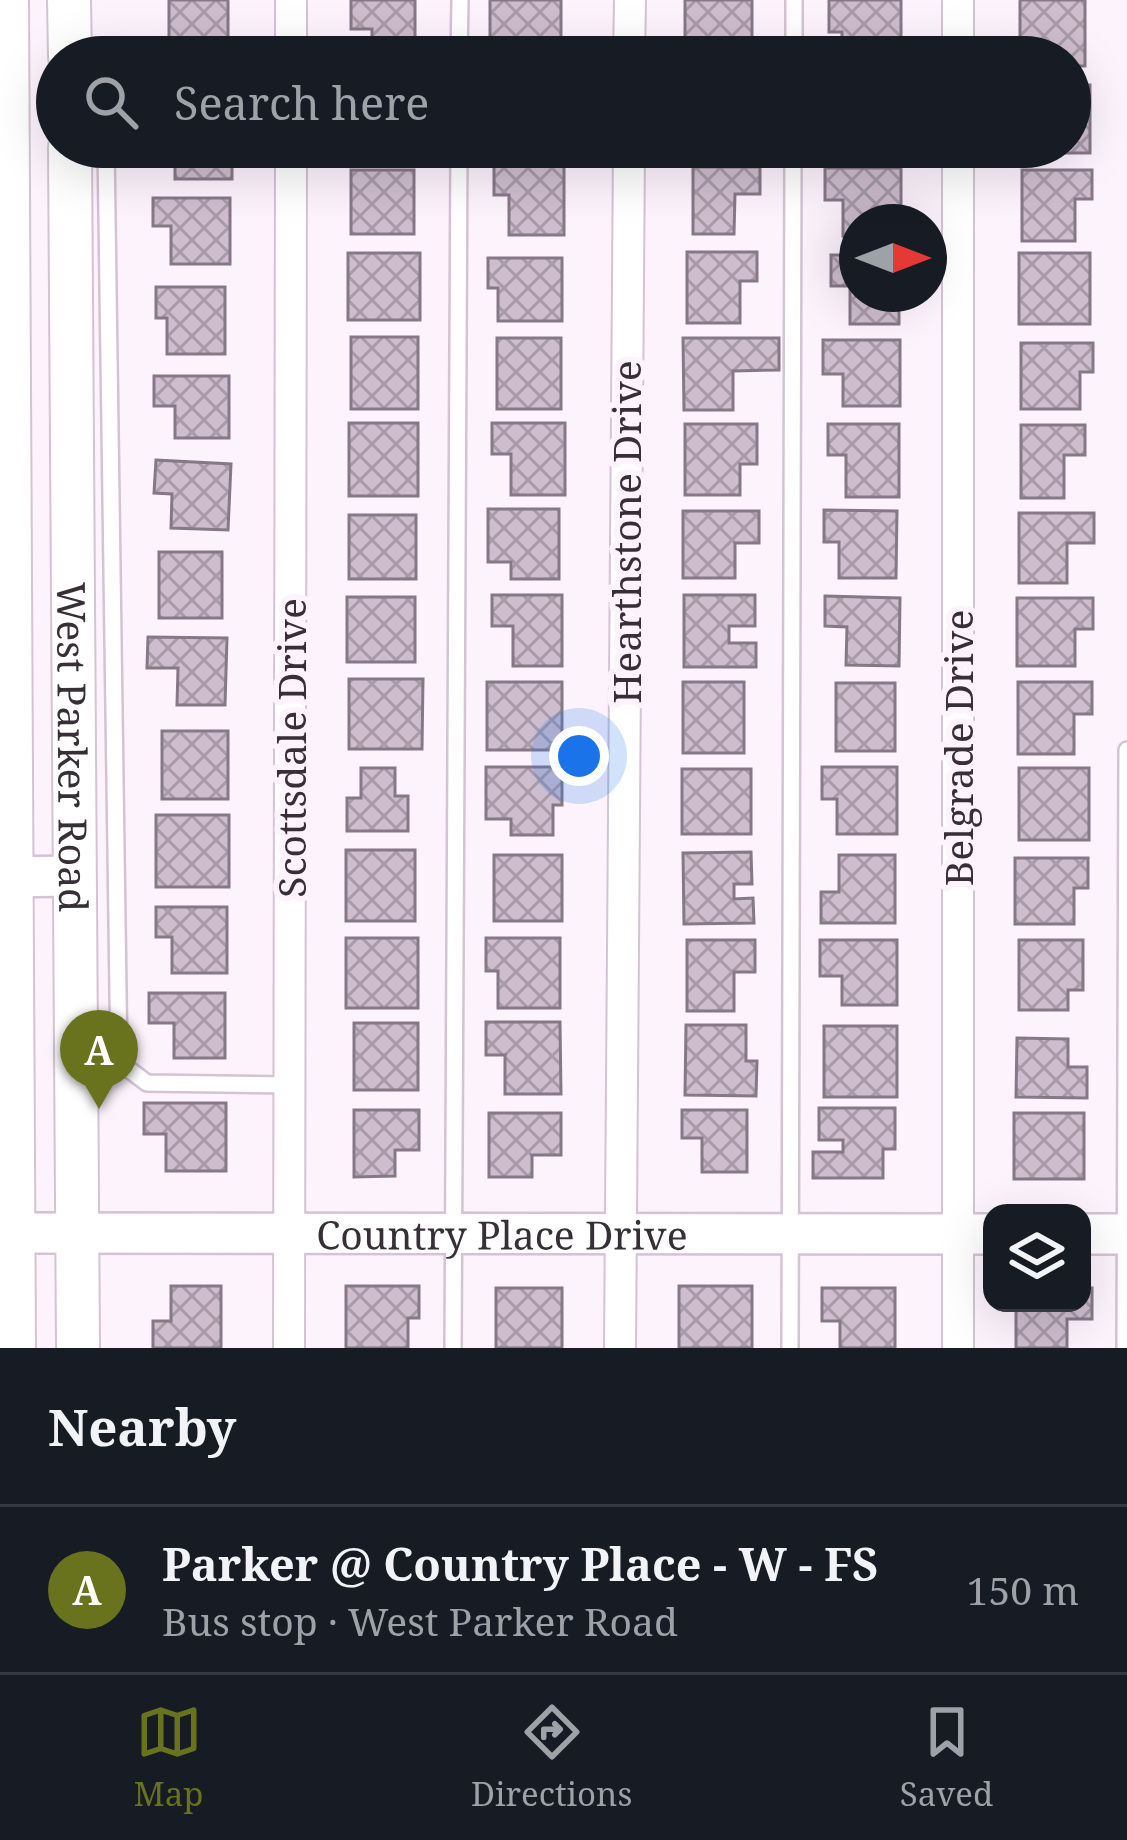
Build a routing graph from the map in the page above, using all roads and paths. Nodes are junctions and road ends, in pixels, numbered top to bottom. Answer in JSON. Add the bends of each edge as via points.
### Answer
{"nodes":[{"id":1,"x":7,"y":0,"type":"edge"},
{"id":2,"x":69,"y":0,"type":"edge"},
{"id":3,"x":291,"y":0,"type":"edge"},
{"id":4,"x":460,"y":0,"type":"edge"},
{"id":5,"x":630,"y":0,"type":"edge"},
{"id":6,"x":794,"y":0,"type":"edge"},
{"id":7,"x":958,"y":0,"type":"edge"},
{"id":8,"x":70,"y":36,"type":"edge"},
{"id":9,"x":291,"y":36,"type":"edge"},
{"id":10,"x":459,"y":36,"type":"edge"},
{"id":11,"x":629,"y":36,"type":"edge"},
{"id":12,"x":794,"y":36,"type":"edge"},
{"id":13,"x":958,"y":36,"type":"edge"},
{"id":14,"x":70,"y":168,"type":"edge"},
{"id":15,"x":106,"y":168,"type":"edge"},
{"id":16,"x":291,"y":168,"type":"edge"},
{"id":17,"x":459,"y":168,"type":"edge"},
{"id":18,"x":629,"y":168,"type":"edge"},
{"id":19,"x":794,"y":168,"type":"edge"},
{"id":20,"x":958,"y":168,"type":"edge"},
{"id":21,"x":1127,"y":750,"type":"edge"},
{"id":22,"x":74,"y":876,"type":"junction"},
{"id":23,"x":6,"y":877,"type":"edge"},
{"id":24,"x":290,"y":1085,"type":"junction"},
{"id":25,"x":287,"y":1230,"type":"junction"},
{"id":26,"x":78,"y":1231,"type":"junction"},
{"id":27,"x":452,"y":1231,"type":"junction"},
{"id":28,"x":620,"y":1232,"type":"junction"},
{"id":29,"x":790,"y":1232,"type":"junction"},
{"id":30,"x":14,"y":1233,"type":"junction"},
{"id":31,"x":975,"y":1234,"type":"edge"},
{"id":32,"x":1091,"y":1234,"type":"edge"},
{"id":33,"x":1126,"y":1234,"type":"edge"},
{"id":34,"x":14,"y":1348,"type":"edge"},
{"id":35,"x":78,"y":1348,"type":"edge"},
{"id":36,"x":289,"y":1348,"type":"edge"},
{"id":37,"x":453,"y":1348,"type":"edge"},
{"id":38,"x":620,"y":1348,"type":"edge"},
{"id":39,"x":790,"y":1348,"type":"edge"},
{"id":40,"x":958,"y":1348,"type":"edge"},
{"id":41,"x":1125,"y":1348,"type":"edge"}],
"edges":[{"from":1,"to":23,"type":"main road","name":"West Parker Road"},
{"from":2,"to":8,"type":"main road"},
{"from":3,"to":9,"type":"street"},
{"from":4,"to":10,"type":"lane"},
{"from":5,"to":11,"type":"street"},
{"from":6,"to":12,"type":"lane"},
{"from":7,"to":13,"type":"street"},
{"from":14,"to":22,"type":"main road","name":"West Parker Road"},
{"from":15,"to":24,"type":"lane","via":[[119,1062],[147,1083]]},
{"from":16,"to":24,"type":"street","name":"Scottsdale Drive"},
{"from":17,"to":27,"type":"lane"},
{"from":18,"to":28,"type":"street","name":"Hearthstone Drive"},
{"from":19,"to":29,"type":"lane"},
{"from":20,"to":31,"type":"street","name":"Belgrade Drive"},
{"from":21,"to":33,"type":"lane"},
{"from":22,"to":23,"type":"street"},
{"from":22,"to":26,"type":"main road","name":"West Parker Road"},
{"from":23,"to":30,"type":"main road","name":"West Parker Road"},
{"from":24,"to":25,"type":"street","name":"Scottsdale Drive"},
{"from":25,"to":26,"type":"street","name":"Country Place Drive"},
{"from":25,"to":27,"type":"street","name":"Country Place Drive"},
{"from":25,"to":36,"type":"street","name":"Scottsdale Drive"},
{"from":26,"to":30,"type":"street","name":"Country Place Drive"},
{"from":26,"to":35,"type":"main road","name":"West Parker Road"},
{"from":27,"to":28,"type":"street","name":"Country Place Drive"},
{"from":27,"to":37,"type":"lane"},
{"from":28,"to":29,"type":"street","name":"Country Place Drive"},
{"from":28,"to":38,"type":"street","name":"Hearthstone Drive"},
{"from":29,"to":31,"type":"street","name":"Country Place Drive"},
{"from":29,"to":39,"type":"lane"},
{"from":30,"to":34,"type":"main road","name":"West Parker Road"},
{"from":31,"to":40,"type":"street","name":"Belgrade Drive"},
{"from":32,"to":33,"type":"street"},
{"from":33,"to":41,"type":"lane"}]}
